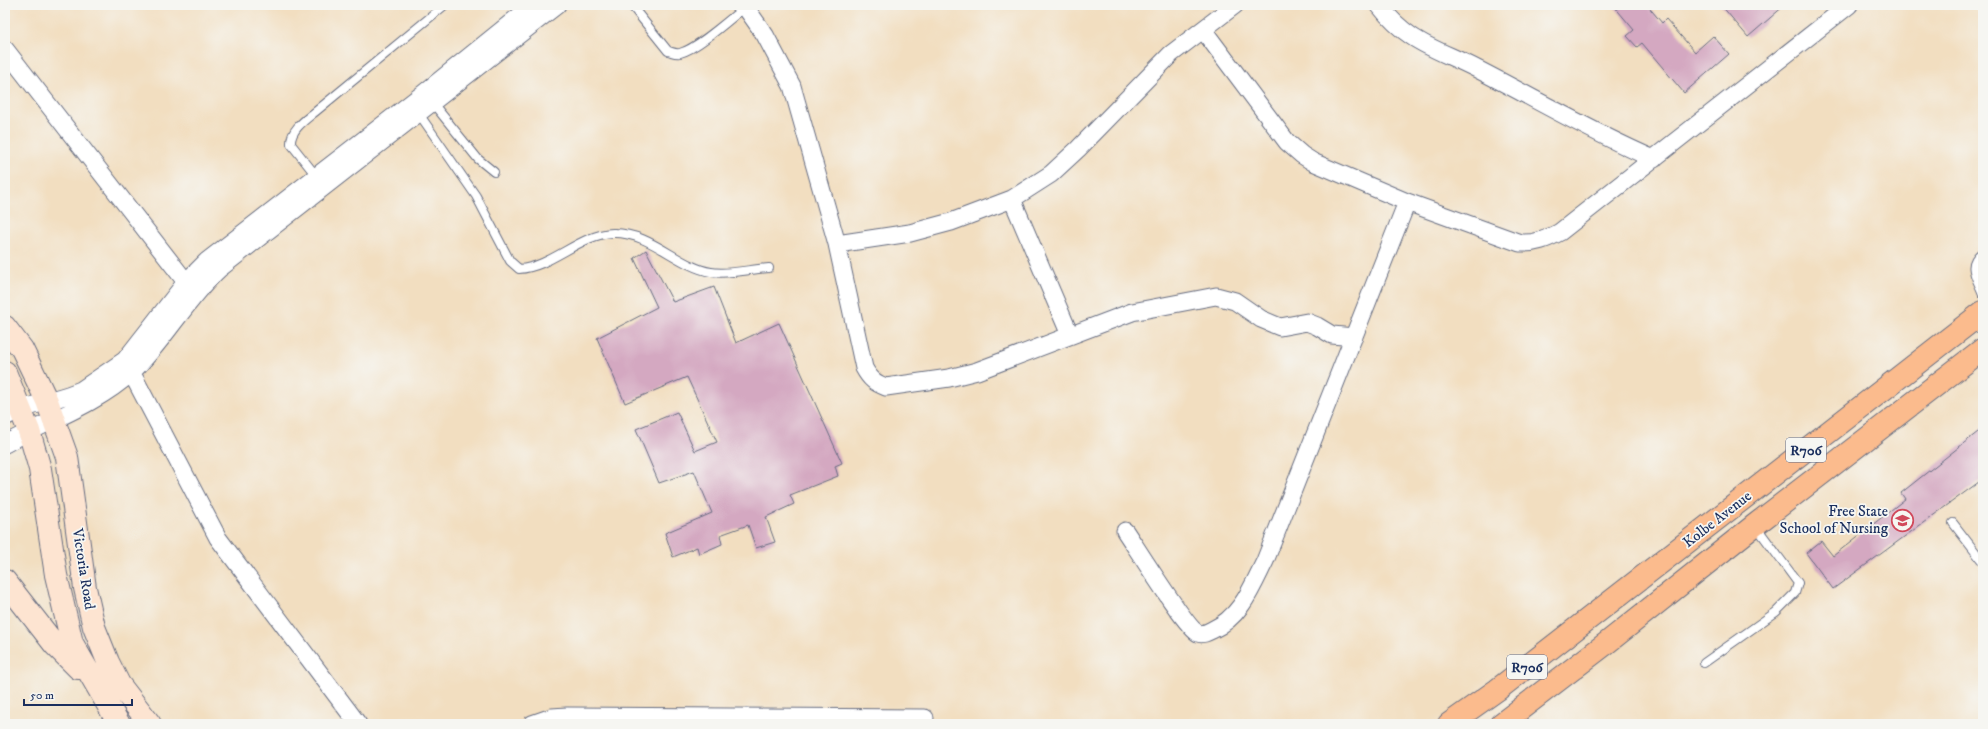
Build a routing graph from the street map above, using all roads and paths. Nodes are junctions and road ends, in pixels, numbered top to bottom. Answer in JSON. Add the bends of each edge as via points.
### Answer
{"nodes":[{"id":1,"x":445,"y":5,"type":"edge"},
{"id":2,"x":533,"y":5,"type":"edge"},
{"id":3,"x":631,"y":5,"type":"edge"},
{"id":4,"x":1235,"y":5,"type":"edge"},
{"id":5,"x":1379,"y":5,"type":"edge"},
{"id":6,"x":1849,"y":5,"type":"edge"},
{"id":7,"x":554,"y":6,"type":"edge"},
{"id":8,"x":745,"y":6,"type":"edge"},
{"id":9,"x":1204,"y":31,"type":"junction"},
{"id":10,"x":5,"y":49,"type":"edge"},
{"id":11,"x":421,"y":103,"type":"junction"},
{"id":12,"x":1654,"y":159,"type":"junction"},
{"id":13,"x":494,"y":172,"type":"dead end"},
{"id":14,"x":321,"y":181,"type":"junction"},
{"id":15,"x":1012,"y":199,"type":"junction"},
{"id":16,"x":1407,"y":202,"type":"junction"},
{"id":17,"x":837,"y":244,"type":"junction"},
{"id":18,"x":1983,"y":252,"type":"edge"},
{"id":19,"x":769,"y":268,"type":"dead end"},
{"id":20,"x":191,"y":287,"type":"junction"},
{"id":21,"x":1983,"y":294,"type":"edge"},
{"id":22,"x":1983,"y":312,"type":"edge"},
{"id":23,"x":5,"y":327,"type":"edge"},
{"id":24,"x":1070,"y":335,"type":"junction"},
{"id":25,"x":1354,"y":336,"type":"junction"},
{"id":26,"x":1983,"y":349,"type":"edge"},
{"id":27,"x":128,"y":367,"type":"junction"},
{"id":28,"x":5,"y":372,"type":"edge"},
{"id":29,"x":51,"y":411,"type":"junction"},
{"id":30,"x":13,"y":413,"type":"edge"},
{"id":31,"x":29,"y":431,"type":"junction"},
{"id":32,"x":5,"y":444,"type":"edge"},
{"id":33,"x":1738,"y":503,"type":"junction"},
{"id":34,"x":1953,"y":522,"type":"dead end"},
{"id":35,"x":1754,"y":525,"type":"junction"},
{"id":36,"x":1125,"y":532,"type":"dead end"},
{"id":37,"x":1983,"y":562,"type":"edge"},
{"id":38,"x":5,"y":580,"type":"edge"},
{"id":39,"x":1704,"y":663,"type":"dead end"},
{"id":40,"x":94,"y":682,"type":"junction"},
{"id":41,"x":925,"y":718,"type":"dead end"},
{"id":42,"x":120,"y":724,"type":"edge"},
{"id":43,"x":150,"y":724,"type":"edge"},
{"id":44,"x":358,"y":724,"type":"edge"},
{"id":45,"x":532,"y":724,"type":"edge"},
{"id":46,"x":1449,"y":724,"type":"edge"},
{"id":47,"x":1501,"y":724,"type":"edge"}],
"edges":[{"from":1,"to":14,"type":"lane","via":[[299,125],[291,144]]},
{"from":2,"to":11,"type":"street"},
{"from":3,"to":8,"type":"lane","via":[[668,51],[675,54],[693,47]]},
{"from":4,"to":9,"type":"street"},
{"from":5,"to":12,"type":"street","via":[[1388,17],[1421,44],[1477,69],[1614,142]]},
{"from":6,"to":12,"type":"street"},
{"from":7,"to":11,"type":"street"},
{"from":8,"to":17,"type":"street","via":[[765,35],[792,86]]},
{"from":9,"to":15,"type":"street","via":[[1171,54],[1051,174]]},
{"from":9,"to":16,"type":"street","via":[[1286,142],[1318,164]]},
{"from":10,"to":20,"type":"street"},
{"from":11,"to":13,"type":"lane"},
{"from":11,"to":14,"type":"street"},
{"from":11,"to":19,"type":"lane","via":[[476,196],[510,261],[519,269],[541,264],[596,237],[612,233],[624,234],[656,245],[695,267],[711,272]]},
{"from":12,"to":16,"type":"street","via":[[1560,232],[1550,238],[1529,243],[1520,243]]},
{"from":14,"to":20,"type":"street","via":[[223,248]]},
{"from":15,"to":17,"type":"street","via":[[952,222],[910,233]]},
{"from":15,"to":24,"type":"street"},
{"from":16,"to":25,"type":"street"},
{"from":17,"to":24,"type":"street","via":[[864,368],[877,384],[886,387],[949,378],[1008,360]]},
{"from":18,"to":21,"type":"lane","via":[[1975,257],[1972,266]]},
{"from":20,"to":27,"type":"street"},
{"from":22,"to":33,"type":"main road","name":"Kolbe Avenue","number":"R706"},
{"from":23,"to":29,"type":"street","name":"Victoria Road","via":[[22,349]]},
{"from":24,"to":25,"type":"street","via":[[1132,312],[1216,296],[1236,302],[1261,319],[1280,327],[1307,322],[1332,335]]},
{"from":25,"to":36,"type":"street","via":[[1265,561],[1239,610],[1229,620],[1203,634],[1191,628]]},
{"from":26,"to":35,"type":"main road","name":"Kolbe Avenue","number":"R706"},
{"from":27,"to":29,"type":"street","via":[[104,393]]},
{"from":27,"to":44,"type":"street","via":[[218,538]]},
{"from":28,"to":30,"type":"street","name":"Victoria Road"},
{"from":29,"to":30,"type":"street"},
{"from":29,"to":31,"type":"street"},
{"from":29,"to":43,"type":"street","name":"Victoria Road","via":[[67,457],[85,588],[94,627],[119,684]]},
{"from":30,"to":31,"type":"street","name":"Victoria Road"},
{"from":31,"to":32,"type":"street"},
{"from":31,"to":40,"type":"street","name":"Victoria Road","via":[[40,469],[63,611],[72,643]]},
{"from":33,"to":35,"type":"main road"},
{"from":33,"to":46,"type":"main road","name":"Kolbe Avenue","number":"R706","via":[[1497,690]]},
{"from":34,"to":37,"type":"lane"},
{"from":35,"to":39,"type":"lane","via":[[1798,583],[1795,593],[1776,612]]},
{"from":35,"to":47,"type":"main road","name":"Kolbe Avenue","number":"R706"},
{"from":38,"to":40,"type":"street","via":[[55,645]]},
{"from":40,"to":42,"type":"street","name":"Victoria Road"},
{"from":41,"to":45,"type":"street","via":[[566,716],[552,717]]}]}
